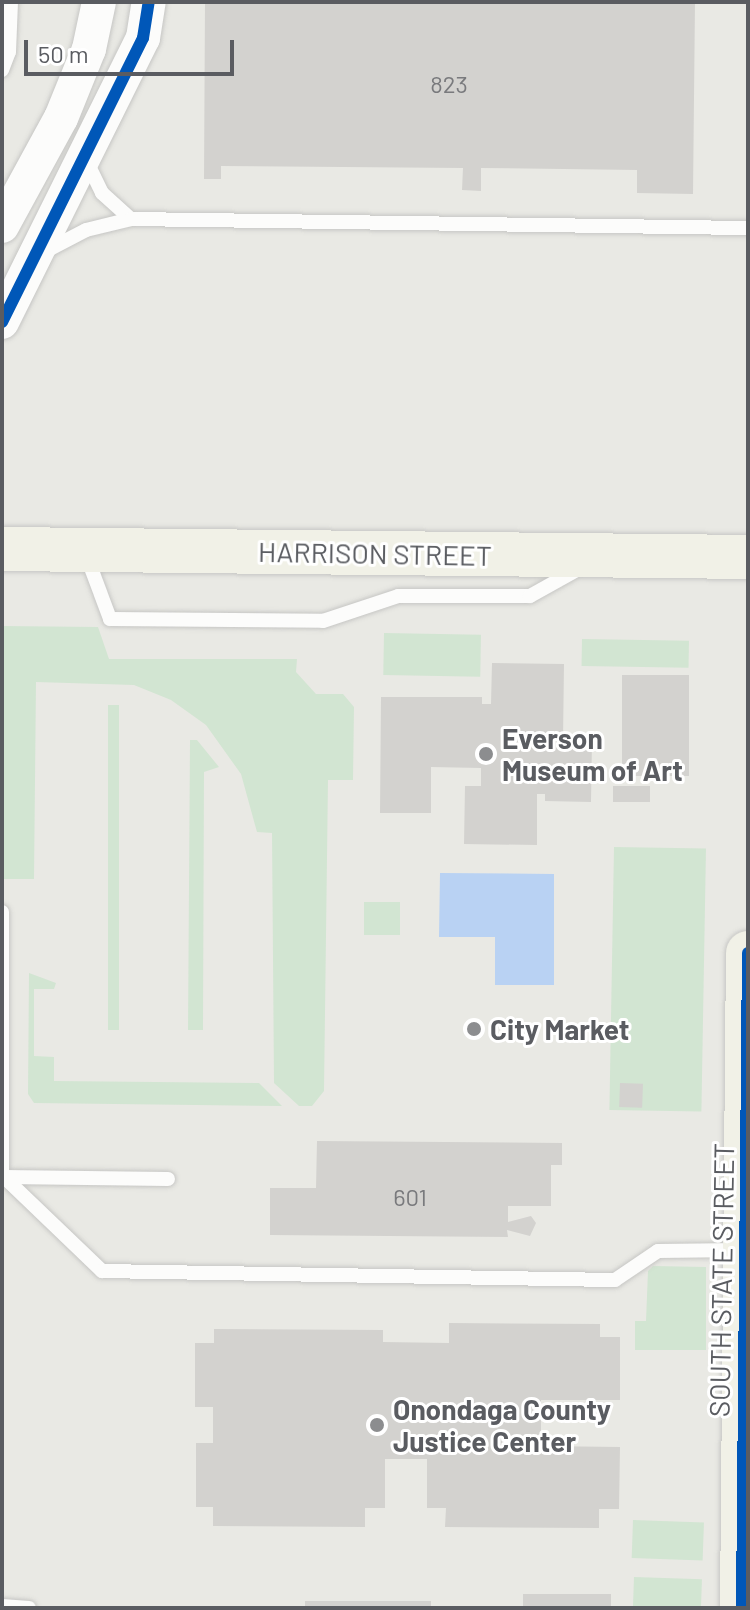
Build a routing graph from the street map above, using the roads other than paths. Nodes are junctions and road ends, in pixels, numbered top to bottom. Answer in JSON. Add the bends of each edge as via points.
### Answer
{"nodes":[{"id":1,"x":11,"y":2,"type":"edge"},
{"id":2,"x":99,"y":2,"type":"edge"},
{"id":3,"x":149,"y":2,"type":"edge"},
{"id":4,"x":6,"y":32,"type":"edge"},
{"id":5,"x":2,"y":70,"type":"edge"},
{"id":6,"x":84,"y":156,"type":"junction"},
{"id":7,"x":131,"y":219,"type":"junction"},
{"id":8,"x":2,"y":226,"type":"edge"},
{"id":9,"x":748,"y":228,"type":"edge"},
{"id":10,"x":30,"y":260,"type":"junction"},
{"id":11,"x":2,"y":322,"type":"edge"},
{"id":12,"x":2,"y":549,"type":"edge"},
{"id":13,"x":84,"y":549,"type":"junction"},
{"id":14,"x":601,"y":556,"type":"junction"},
{"id":15,"x":748,"y":557,"type":"edge"},
{"id":16,"x":2,"y":912,"type":"edge"},
{"id":17,"x":748,"y":953,"type":"edge"},
{"id":18,"x":3,"y":1177,"type":"edge"},
{"id":19,"x":168,"y":1179,"type":"dead end"},
{"id":20,"x":745,"y":1250,"type":"junction"},
{"id":21,"x":2,"y":1606,"type":"edge"},
{"id":22,"x":29,"y":1608,"type":"edge"},
{"id":23,"x":742,"y":1608,"type":"edge"}],
"edges":[{"from":1,"to":4,"type":"lane"},
{"from":2,"to":8,"type":"street","via":[[89,49],[61,118]]},
{"from":3,"to":6,"type":"street","via":[[143,38]]},
{"from":4,"to":5,"type":"lane"},
{"from":6,"to":7,"type":"lane","via":[[102,193]]},
{"from":6,"to":10,"type":"street"},
{"from":7,"to":9,"type":"lane"},
{"from":7,"to":10,"type":"lane","via":[[86,230]]},
{"from":10,"to":11,"type":"street"},
{"from":12,"to":13,"type":"main road","name":"HARRISON STREET"},
{"from":13,"to":14,"type":"main road","name":"HARRISON STREET"},
{"from":13,"to":14,"type":"lane","via":[[110,619],[323,621],[398,596],[530,596]]},
{"from":14,"to":15,"type":"main road","name":"HARRISON STREET"},
{"from":16,"to":18,"type":"lane"},
{"from":17,"to":20,"type":"main road","name":"SOUTH STATE STREET"},
{"from":18,"to":19,"type":"lane"},
{"from":18,"to":20,"type":"lane","via":[[102,1271],[615,1280],[658,1251]]},
{"from":20,"to":23,"type":"main road","name":"SOUTH STATE STREET"},
{"from":21,"to":22,"type":"lane"}]}
